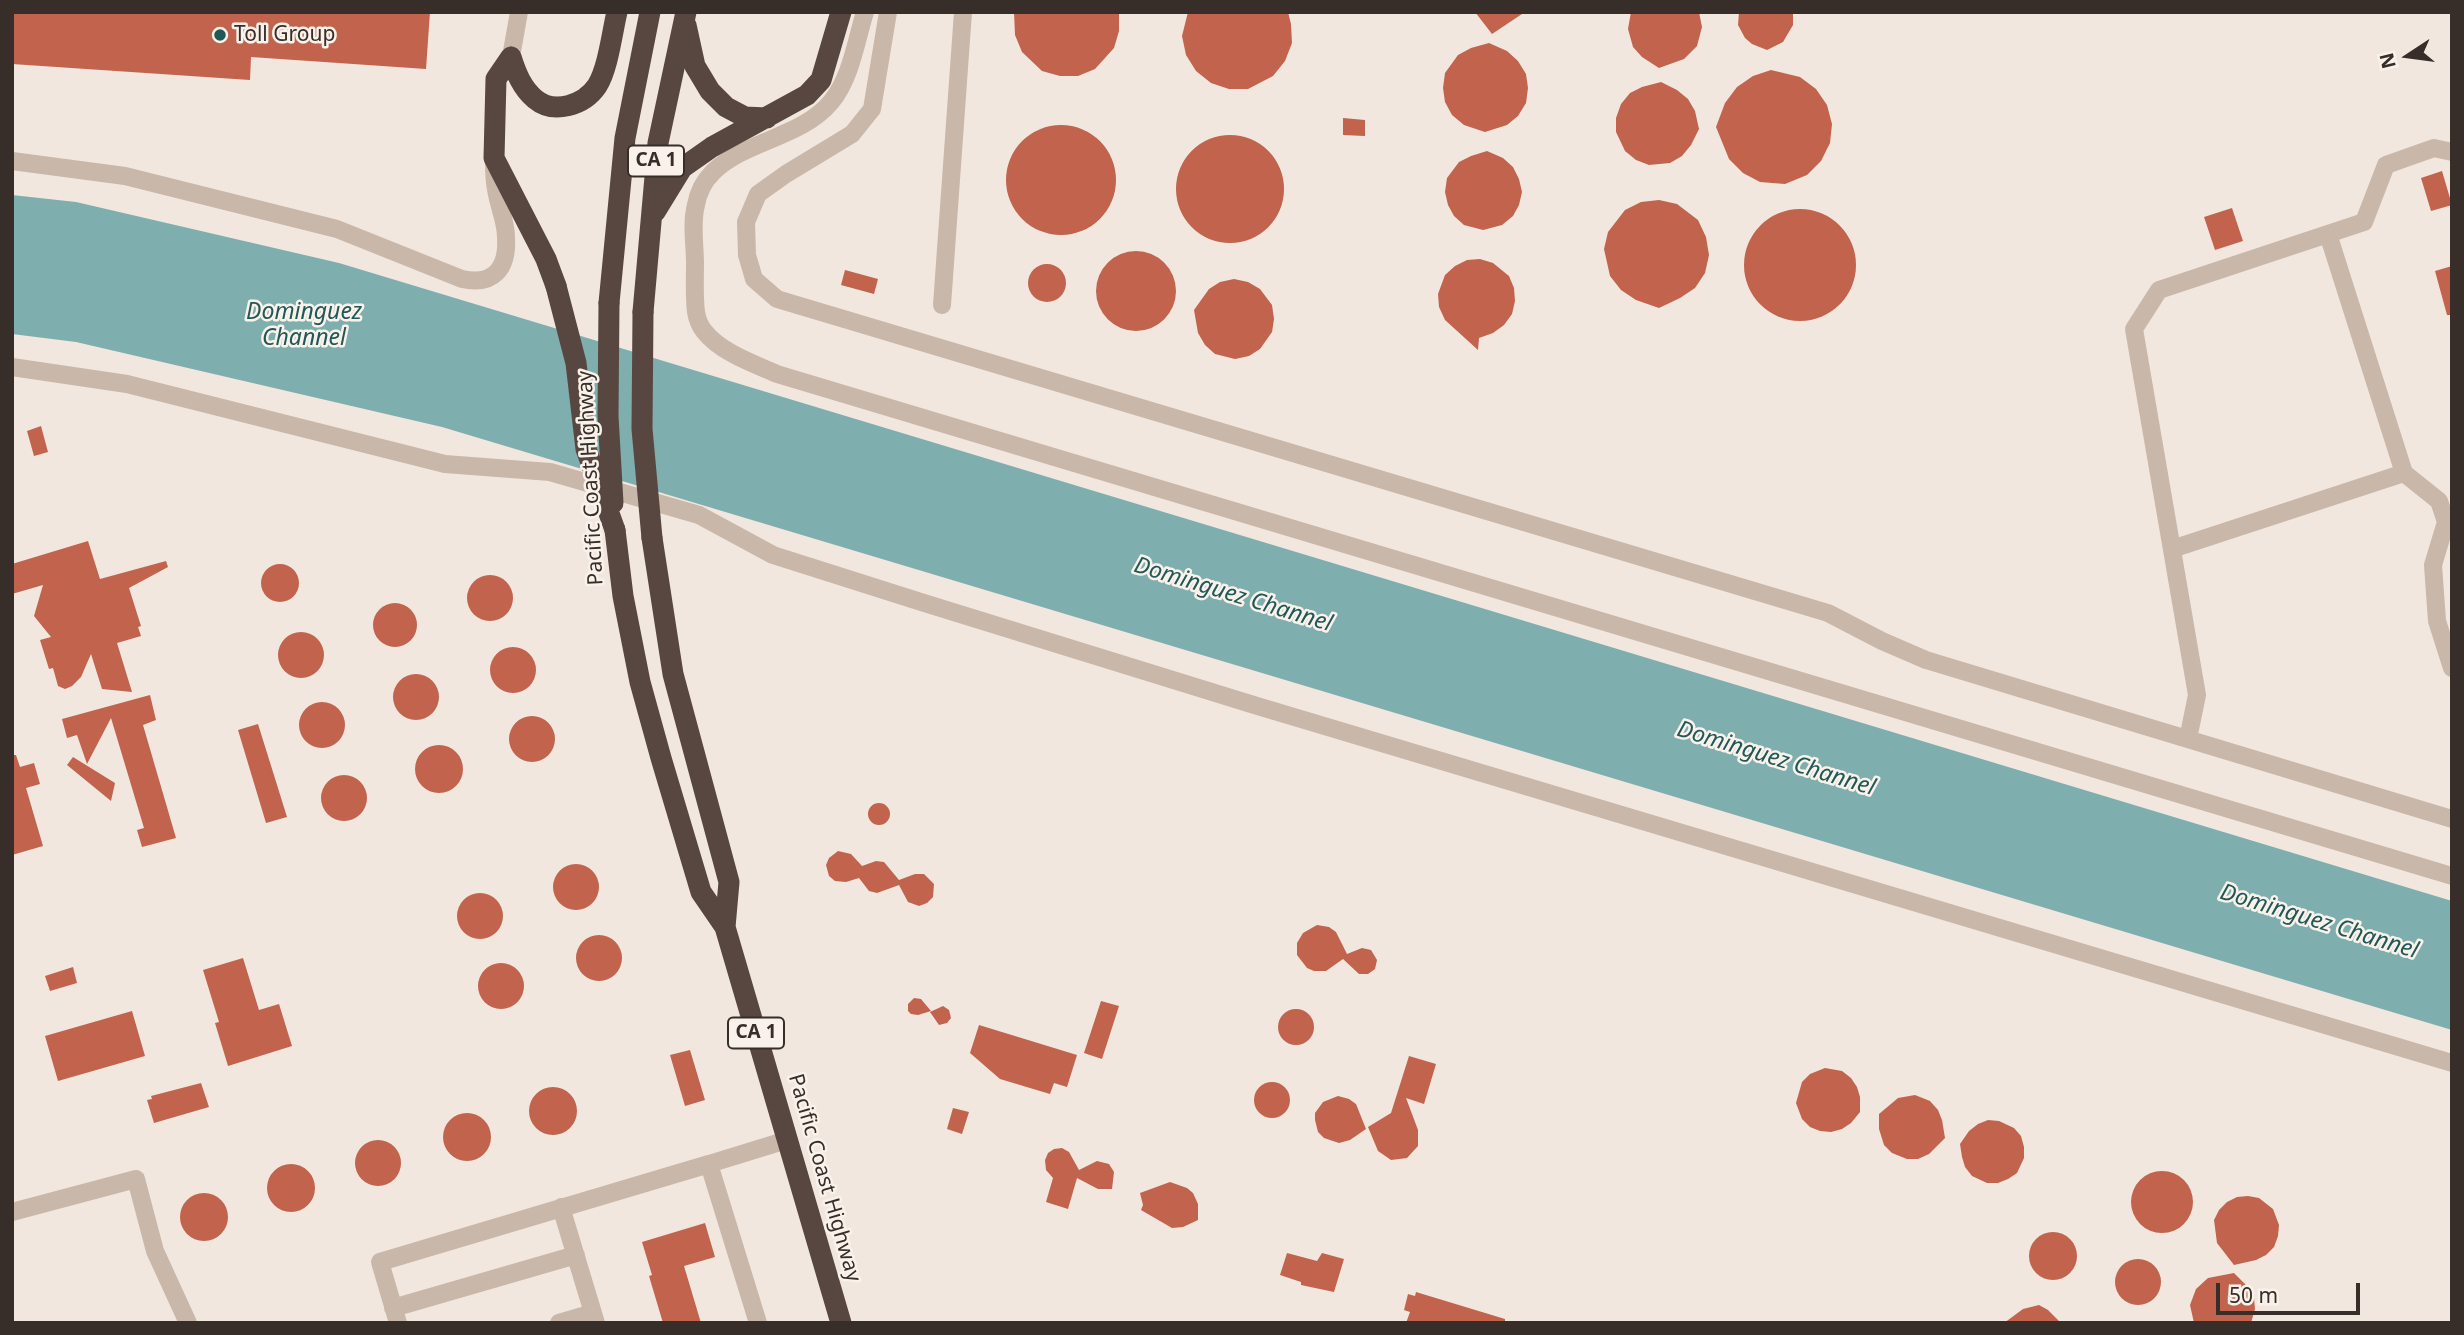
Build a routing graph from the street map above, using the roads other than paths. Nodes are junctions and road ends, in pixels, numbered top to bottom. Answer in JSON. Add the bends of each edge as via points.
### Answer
{"nodes":[{"id":1,"x":519,"y":12,"type":"edge"},
{"id":2,"x":617,"y":12,"type":"edge"},
{"id":3,"x":650,"y":12,"type":"edge"},
{"id":4,"x":841,"y":12,"type":"edge"},
{"id":5,"x":865,"y":12,"type":"edge"},
{"id":6,"x":888,"y":12,"type":"edge"},
{"id":7,"x":963,"y":12,"type":"edge"},
{"id":8,"x":685,"y":16,"type":"edge"},
{"id":9,"x":511,"y":57,"type":"junction"},
{"id":10,"x":767,"y":118,"type":"junction"},
{"id":11,"x":2452,"y":152,"type":"edge"},
{"id":12,"x":494,"y":158,"type":"junction"},
{"id":13,"x":12,"y":161,"type":"edge"},
{"id":14,"x":652,"y":219,"type":"junction"},
{"id":15,"x":2328,"y":234,"type":"junction"},
{"id":16,"x":942,"y":305,"type":"dead end"},
{"id":17,"x":12,"y":367,"type":"edge"},
{"id":18,"x":2404,"y":472,"type":"junction"},
{"id":19,"x":615,"y":530,"type":"junction"},
{"id":20,"x":2172,"y":549,"type":"junction"},
{"id":21,"x":2452,"y":668,"type":"edge"},
{"id":22,"x":2188,"y":739,"type":"junction"},
{"id":23,"x":2452,"y":819,"type":"edge"},
{"id":24,"x":2452,"y":876,"type":"edge"},
{"id":25,"x":725,"y":927,"type":"junction"},
{"id":26,"x":2452,"y":1063,"type":"edge"},
{"id":27,"x":787,"y":1140,"type":"junction"},
{"id":28,"x":709,"y":1164,"type":"junction"},
{"id":29,"x":561,"y":1207,"type":"junction"},
{"id":30,"x":12,"y":1212,"type":"edge"},
{"id":31,"x":576,"y":1255,"type":"junction"},
{"id":32,"x":396,"y":1315,"type":"edge"},
{"id":33,"x":594,"y":1318,"type":"edge"},
{"id":34,"x":188,"y":1323,"type":"edge"},
{"id":35,"x":559,"y":1323,"type":"edge"},
{"id":36,"x":758,"y":1323,"type":"edge"},
{"id":37,"x":841,"y":1323,"type":"edge"}],
"edges":[{"from":1,"to":9,"type":"street"},
{"from":2,"to":9,"type":"highway","via":[[599,83],[588,97],[573,105],[537,101],[516,73]]},
{"from":3,"to":19,"type":"highway","name":"Pacific Coast Highway","number":"CA 1","bridge":true,"via":[[625,138],[609,303],[608,416]]},
{"from":4,"to":10,"type":"highway","via":[[821,80],[807,95]]},
{"from":5,"to":24,"type":"street","via":[[832,101],[803,125],[720,167],[699,192],[694,214],[696,312],[704,332],[738,356],[777,374]]},
{"from":6,"to":22,"type":"street","via":[[872,109],[852,134],[758,194],[746,222],[747,255],[754,279],[777,299],[1828,612],[1926,660]]},
{"from":7,"to":16,"type":"street"},
{"from":8,"to":10,"type":"highway","via":[[695,66],[710,91],[745,117]]},
{"from":8,"to":14,"type":"highway","name":"Pacific Coast Highway","number":"CA 1","via":[[658,144]]},
{"from":9,"to":12,"type":"highway","via":[[496,79]]},
{"from":10,"to":14,"type":"highway","via":[[682,168]]},
{"from":11,"to":15,"type":"street","via":[[2434,148],[2386,166],[2364,222]]},
{"from":12,"to":13,"type":"street","via":[[506,241],[496,275],[476,282],[337,229],[125,176]]},
{"from":12,"to":19,"type":"highway","bridge":true,"via":[[556,286],[576,363],[586,449]]},
{"from":14,"to":25,"type":"highway","name":"Pacific Coast Highway","number":"CA 1","bridge":true,"via":[[643,312],[642,429],[652,538],[673,674],[729,881]]},
{"from":15,"to":18,"type":"street"},
{"from":15,"to":20,"type":"street","via":[[2159,290],[2134,329]]},
{"from":17,"to":26,"type":"street","via":[[127,384],[445,464],[550,472],[699,515],[773,555],[921,602]]},
{"from":18,"to":20,"type":"street"},
{"from":18,"to":21,"type":"street","via":[[2439,501],[2446,522],[2433,565],[2437,621]]},
{"from":19,"to":25,"type":"highway","name":"Pacific Coast Highway","number":"CA 1","via":[[640,681],[661,758],[701,892]]},
{"from":20,"to":22,"type":"street","via":[[2197,695]]},
{"from":22,"to":23,"type":"street"},
{"from":25,"to":27,"type":"highway","name":"Pacific Coast Highway","number":"CA 1"},
{"from":27,"to":28,"type":"street"},
{"from":27,"to":37,"type":"highway","name":"Pacific Coast Highway","number":"CA 1"},
{"from":28,"to":29,"type":"street"},
{"from":28,"to":36,"type":"street"},
{"from":29,"to":31,"type":"street"},
{"from":29,"to":32,"type":"street","via":[[380,1262]]},
{"from":30,"to":34,"type":"street","via":[[136,1179],[155,1251]]},
{"from":31,"to":32,"type":"street"},
{"from":31,"to":33,"type":"street"},
{"from":33,"to":35,"type":"street"}]}
